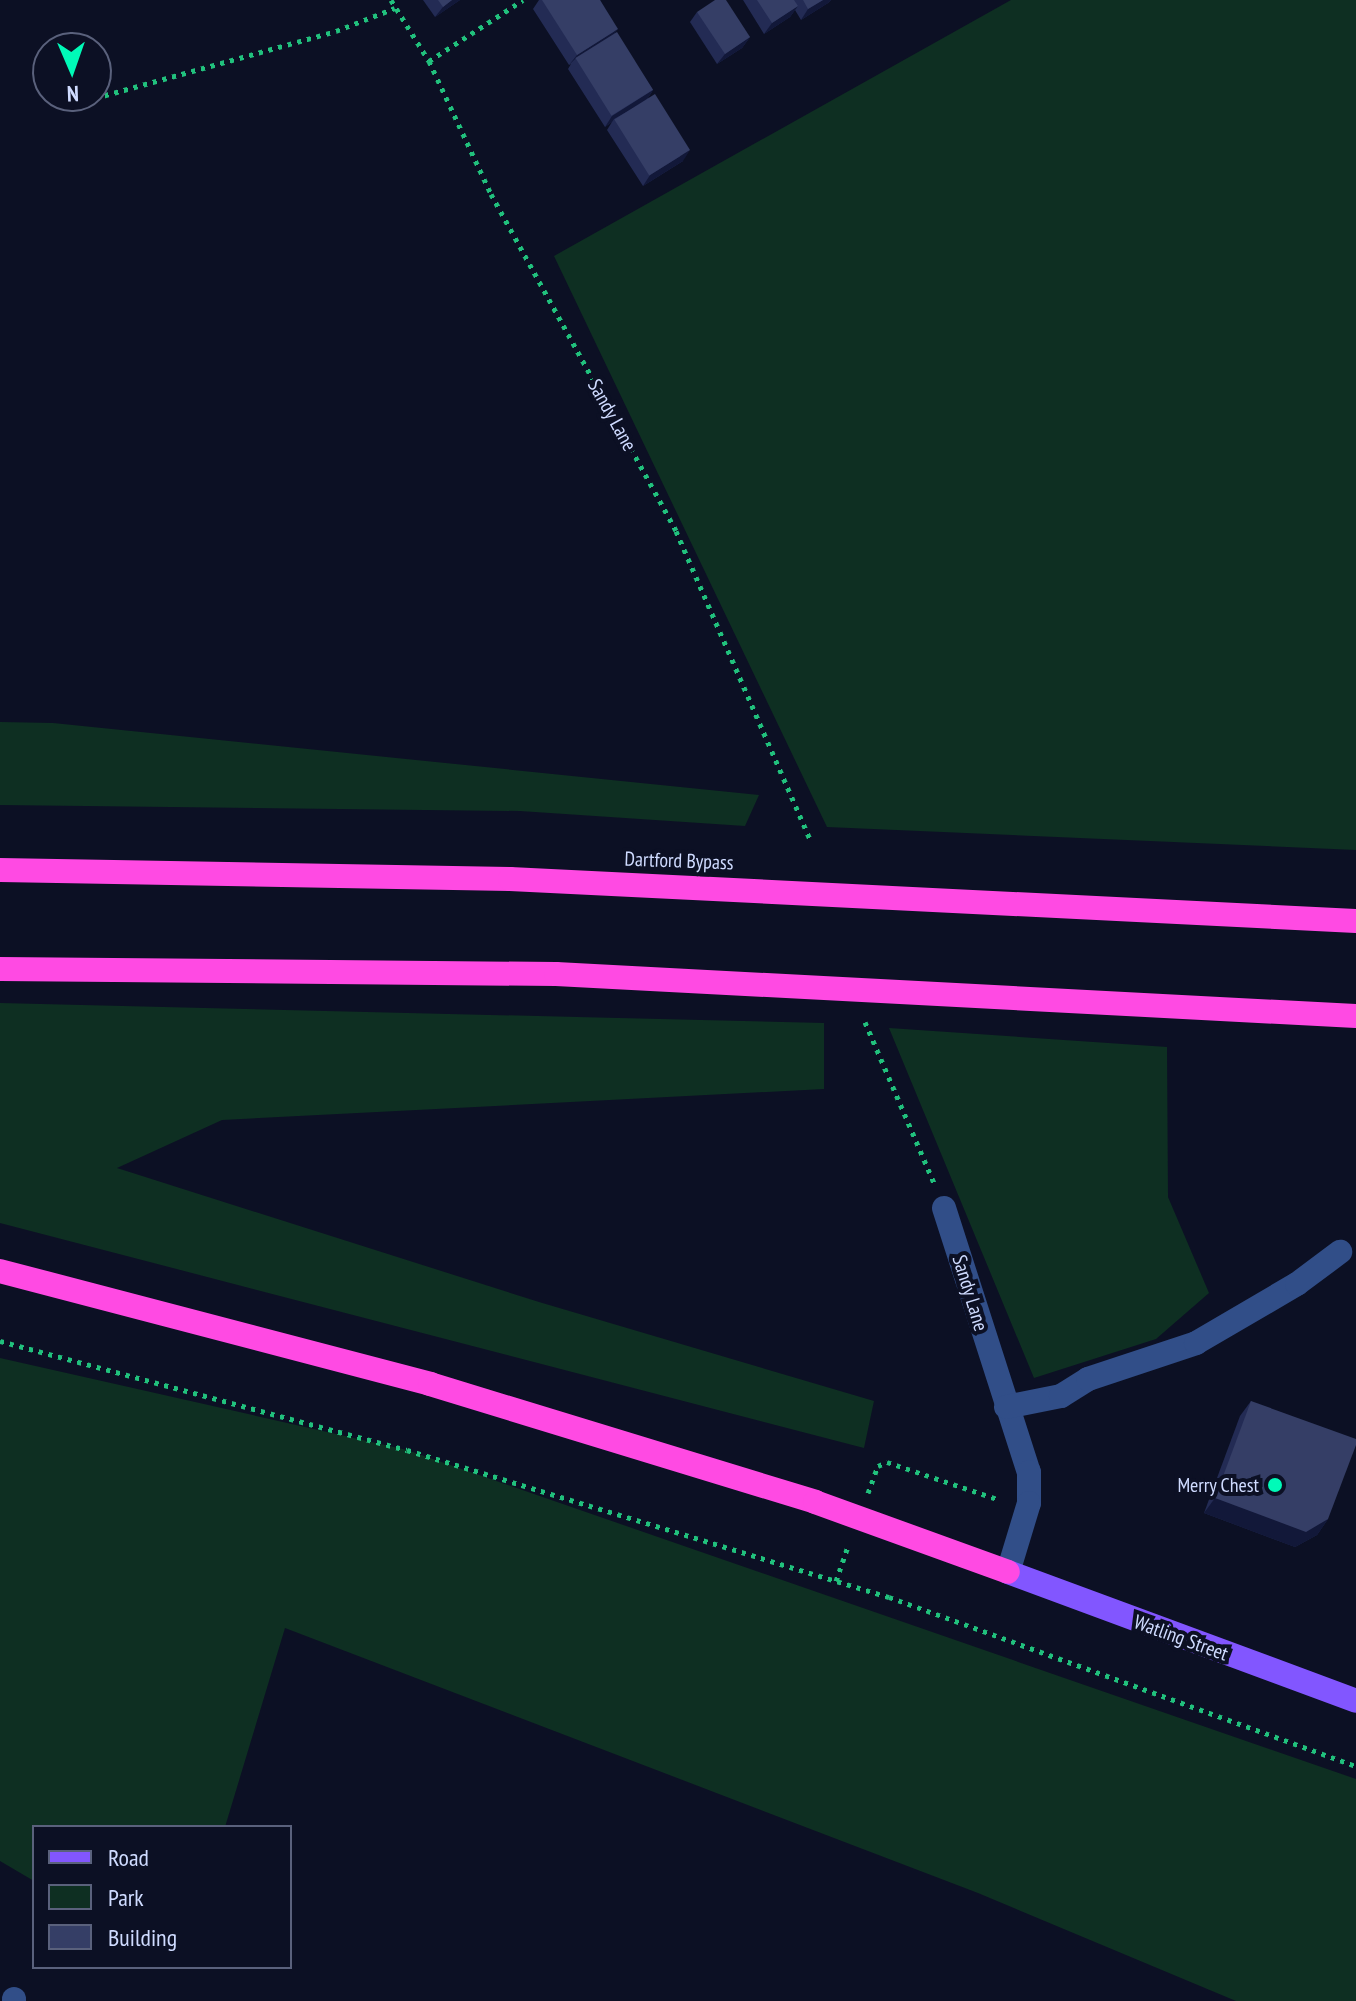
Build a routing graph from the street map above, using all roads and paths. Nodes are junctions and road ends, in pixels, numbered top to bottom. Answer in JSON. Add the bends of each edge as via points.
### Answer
{"nodes":[{"id":1,"x":391,"y":0,"type":"edge"},
{"id":2,"x":523,"y":0,"type":"edge"},
{"id":3,"x":395,"y":8,"type":"junction"},
{"id":4,"x":429,"y":61,"type":"junction"},
{"id":5,"x":112,"y":93,"type":"edge"},
{"id":6,"x":811,"y":841,"type":"dead end"},
{"id":7,"x":0,"y":870,"type":"edge"},
{"id":8,"x":1356,"y":921,"type":"edge"},
{"id":9,"x":0,"y":969,"type":"edge"},
{"id":10,"x":1356,"y":1016,"type":"edge"},
{"id":11,"x":865,"y":1022,"type":"dead end"},
{"id":12,"x":944,"y":1208,"type":"joint"},
{"id":13,"x":1340,"y":1252,"type":"dead end"},
{"id":14,"x":0,"y":1271,"type":"edge"},
{"id":15,"x":0,"y":1341,"type":"edge"},
{"id":16,"x":1006,"y":1407,"type":"junction"},
{"id":17,"x":1008,"y":1572,"type":"junction"},
{"id":18,"x":1356,"y":1701,"type":"edge"},
{"id":19,"x":1356,"y":1766,"type":"edge"}],
"edges":[{"from":1,"to":3,"type":"path","name":"Sandy Lane"},
{"from":2,"to":4,"type":"path"},
{"from":3,"to":4,"type":"path","name":"Sandy Lane"},
{"from":3,"to":5,"type":"path","via":[[336,31]]},
{"from":4,"to":6,"type":"path","name":"Sandy Lane","via":[[491,194],[676,531]]},
{"from":7,"to":8,"type":"highway","name":"Dartford Bypass","via":[[768,889]]},
{"from":9,"to":10,"type":"highway","via":[[556,974]]},
{"from":11,"to":12,"type":"path"},
{"from":12,"to":16,"type":"street","name":"Sandy Lane"},
{"from":13,"to":16,"type":"street","via":[[1297,1284],[1196,1343],[1088,1379],[1069,1393]]},
{"from":14,"to":17,"type":"highway","via":[[430,1384],[815,1502]]},
{"from":15,"to":19,"type":"path","via":[[407,1450],[876,1593]]},
{"from":16,"to":17,"type":"street","name":"Sandy Lane","via":[[1027,1465],[1030,1493]]},
{"from":17,"to":18,"type":"main road","name":"Watling Street"}]}
